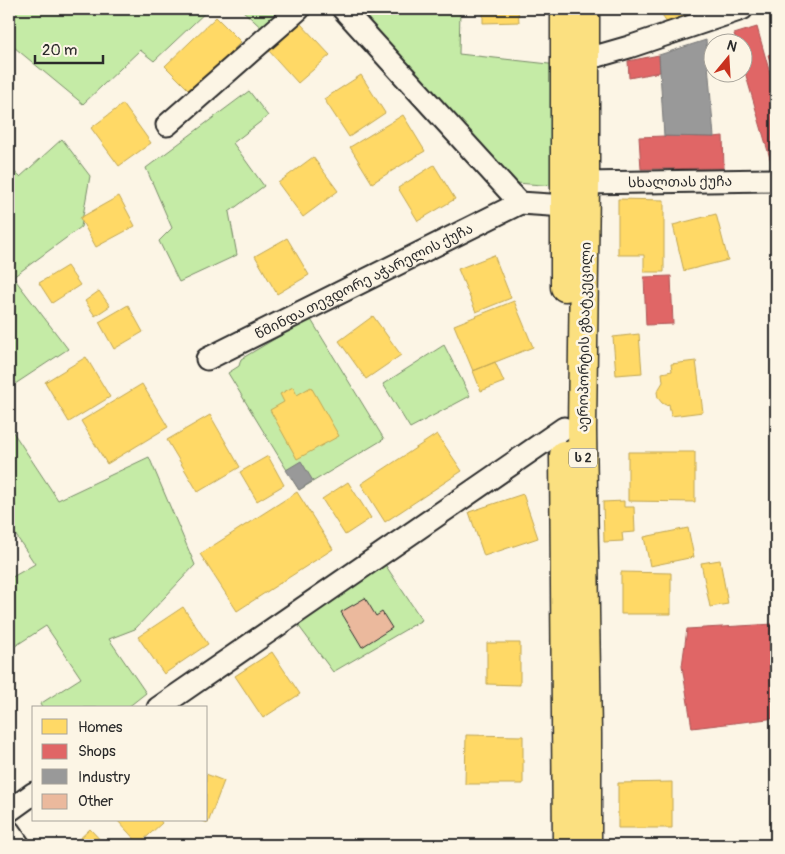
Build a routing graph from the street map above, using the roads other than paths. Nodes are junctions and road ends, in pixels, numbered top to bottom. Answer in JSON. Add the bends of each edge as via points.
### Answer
{"nodes":[{"id":1,"x":299,"y":9,"type":"edge"},
{"id":2,"x":343,"y":9,"type":"edge"},
{"id":3,"x":565,"y":9,"type":"edge"},
{"id":4,"x":585,"y":9,"type":"edge"},
{"id":5,"x":742,"y":9,"type":"edge"},
{"id":6,"x":584,"y":60,"type":"junction"},
{"id":7,"x":167,"y":125,"type":"dead end"},
{"id":8,"x":776,"y":180,"type":"edge"},
{"id":9,"x":585,"y":184,"type":"junction"},
{"id":10,"x":520,"y":203,"type":"junction"},
{"id":11,"x":565,"y":206,"type":"junction"},
{"id":12,"x":207,"y":359,"type":"dead end"},
{"id":13,"x":564,"y":428,"type":"junction"},
{"id":14,"x":161,"y":706,"type":"edge"},
{"id":15,"x":32,"y":794,"type":"edge"},
{"id":16,"x":9,"y":811,"type":"edge"},
{"id":17,"x":9,"y":831,"type":"edge"},
{"id":18,"x":19,"y":845,"type":"edge"},
{"id":19,"x":567,"y":845,"type":"edge"},
{"id":20,"x":587,"y":845,"type":"edge"}],
"edges":[{"from":1,"to":7,"type":"street"},
{"from":2,"to":10,"type":"street"},
{"from":3,"to":11,"type":"highway","name":"აეროპორტის გზატკეცილი","number":"ს 2"},
{"from":4,"to":6,"type":"highway","name":"აეროპორტის გზატკეცილი","number":"ს 2"},
{"from":5,"to":6,"type":"street"},
{"from":6,"to":9,"type":"highway","name":"აეროპორტის გზატკეცილი","number":"ს 2"},
{"from":8,"to":9,"type":"street","name":"სხალთას ქუჩა"},
{"from":9,"to":20,"type":"highway","name":"აეროპორტის გზატკეცილი","number":"ს 2","via":[[582,430]]},
{"from":10,"to":11,"type":"street"},
{"from":10,"to":12,"type":"street","name":"წმინდა თევდორე აჭარელის ქუჩა"},
{"from":11,"to":13,"type":"highway","name":"აეროპორტის გზატკეცილი","number":"ს 2"},
{"from":13,"to":14,"type":"street"},
{"from":13,"to":19,"type":"highway","name":"აეროპორტის გზატკეცილი","number":"ს 2"},
{"from":15,"to":16,"type":"street"},
{"from":17,"to":18,"type":"street"}]}
